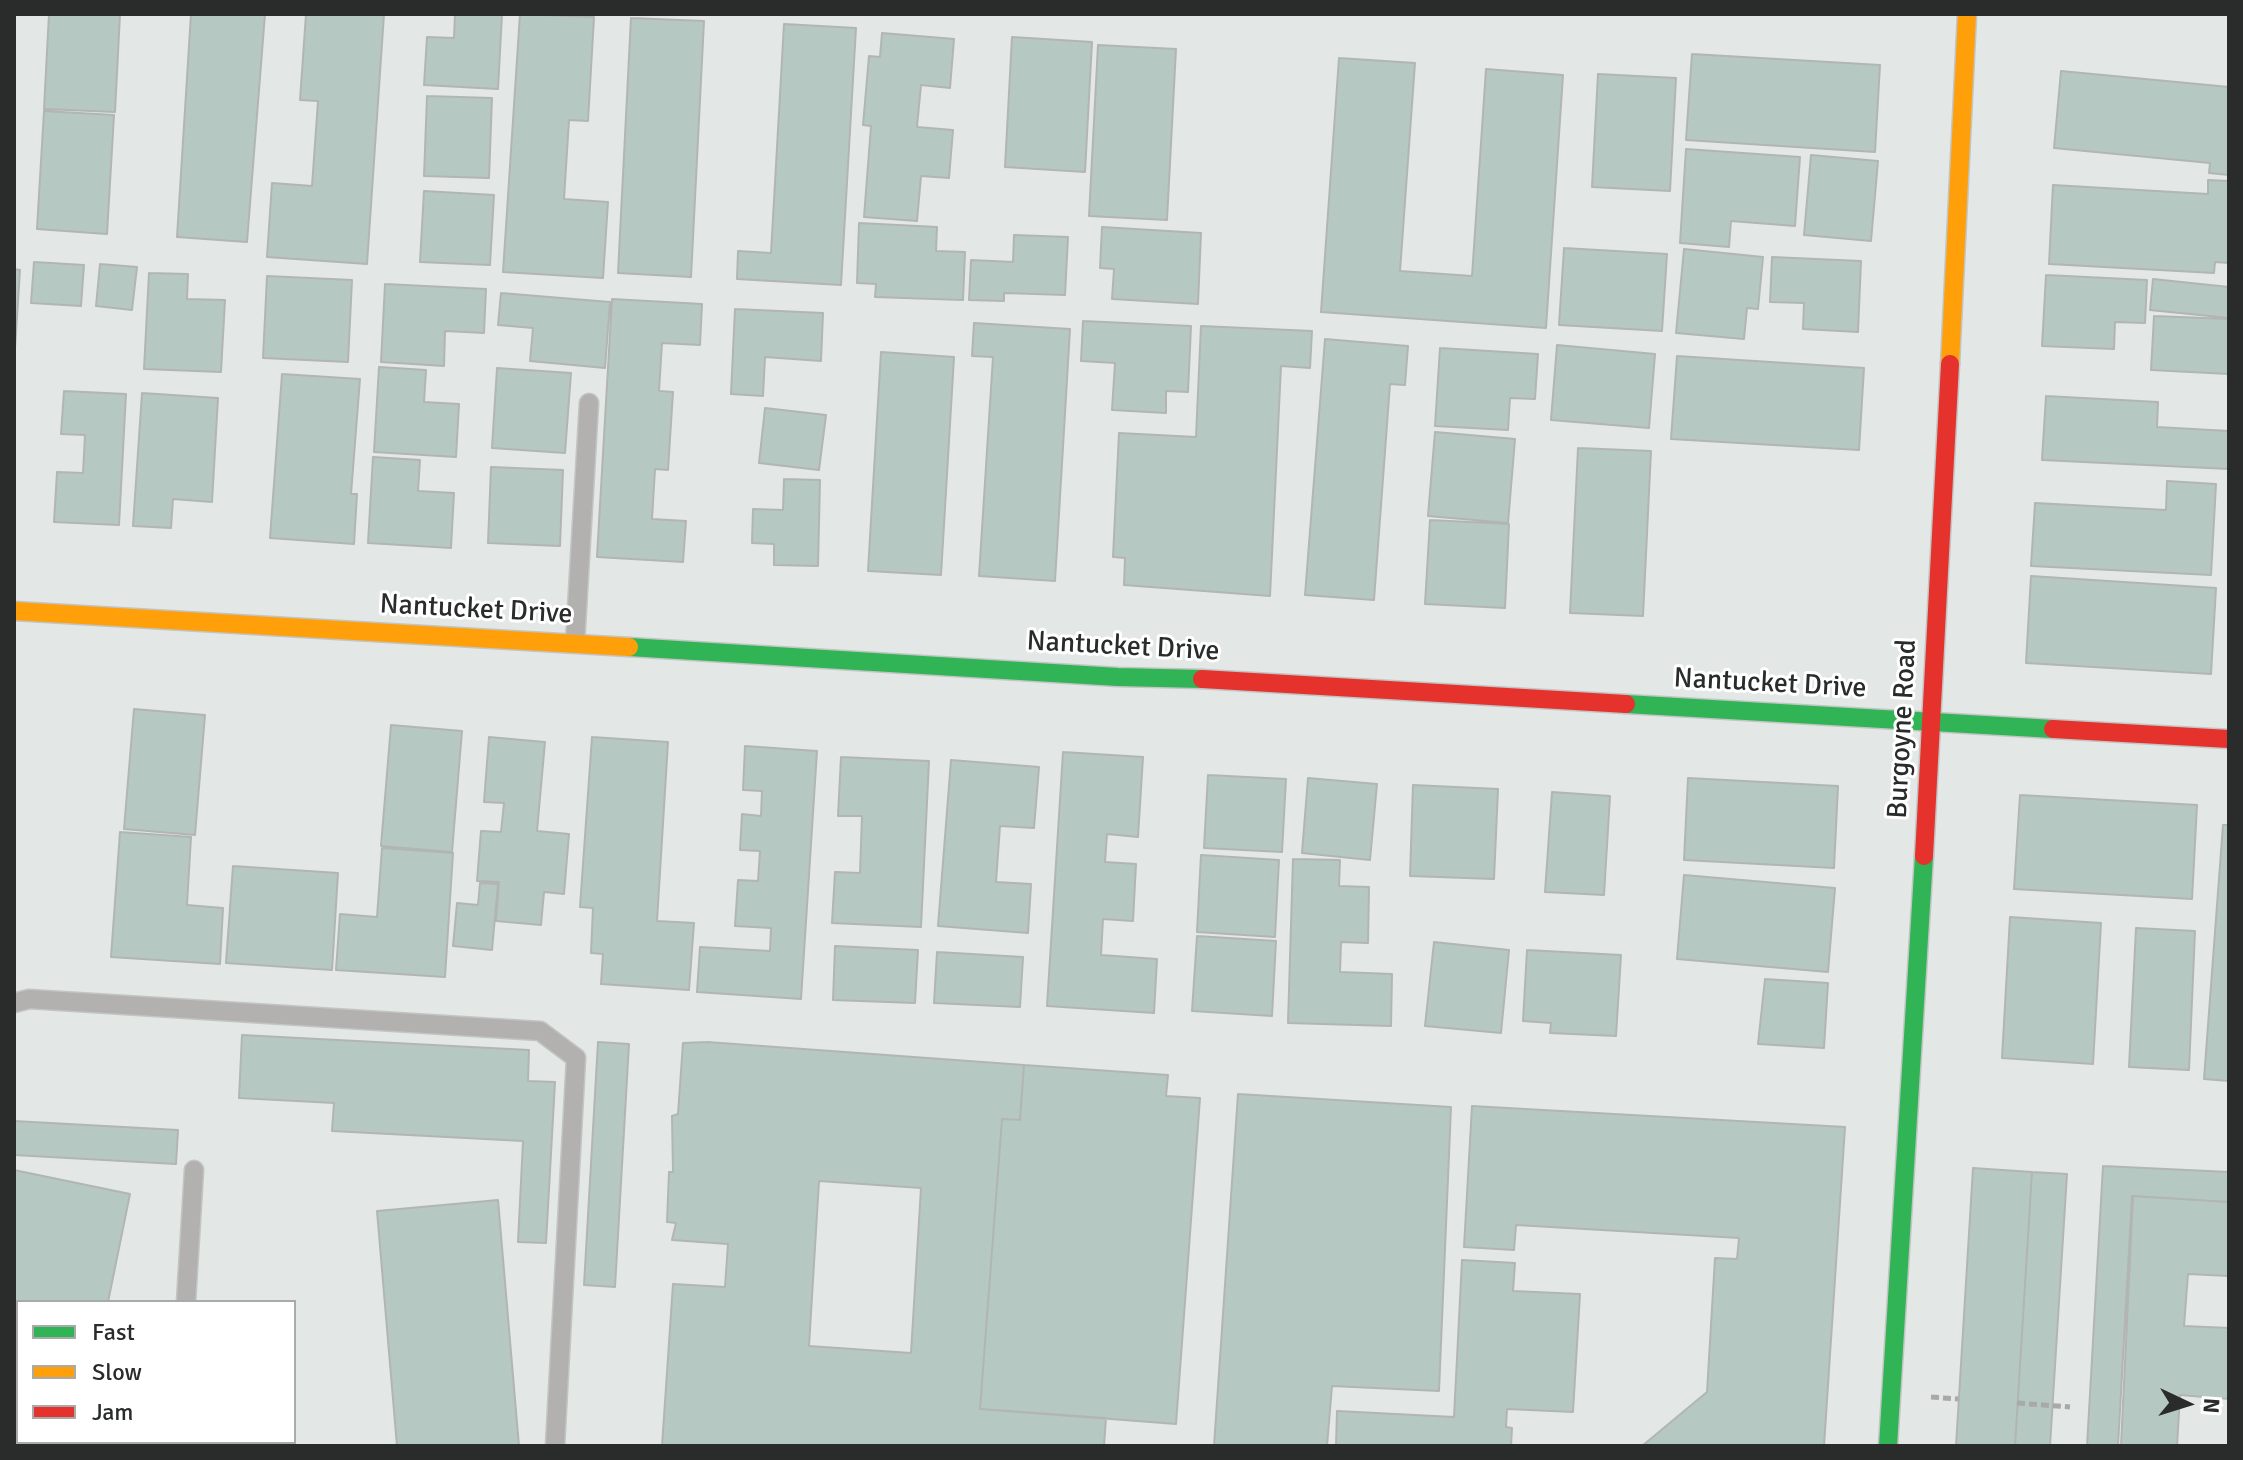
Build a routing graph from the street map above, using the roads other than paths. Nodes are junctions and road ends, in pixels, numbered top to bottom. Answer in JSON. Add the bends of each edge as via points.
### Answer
{"nodes":[{"id":1,"x":1967,"y":14,"type":"edge"},
{"id":2,"x":589,"y":403,"type":"dead end"},
{"id":3,"x":14,"y":611,"type":"edge"},
{"id":4,"x":575,"y":643,"type":"junction"},
{"id":5,"x":1932,"y":722,"type":"junction"},
{"id":6,"x":2229,"y":739,"type":"edge"},
{"id":7,"x":14,"y":1003,"type":"edge"},
{"id":8,"x":194,"y":1170,"type":"dead end"},
{"id":9,"x":186,"y":1300,"type":"edge"},
{"id":10,"x":555,"y":1446,"type":"edge"},
{"id":11,"x":1888,"y":1446,"type":"edge"}],
"edges":[{"from":1,"to":5,"type":"street","name":"Burgoyne Road"},
{"from":2,"to":4,"type":"lane"},
{"from":3,"to":4,"type":"street","name":"Nantucket Drive"},
{"from":4,"to":5,"type":"street","name":"Nantucket Drive"},
{"from":5,"to":6,"type":"street","name":"Nantucket Drive"},
{"from":5,"to":11,"type":"street","name":"Burgoyne Road"},
{"from":7,"to":10,"type":"lane","via":[[29,999],[540,1031],[576,1058]]},
{"from":8,"to":9,"type":"lane"}]}
